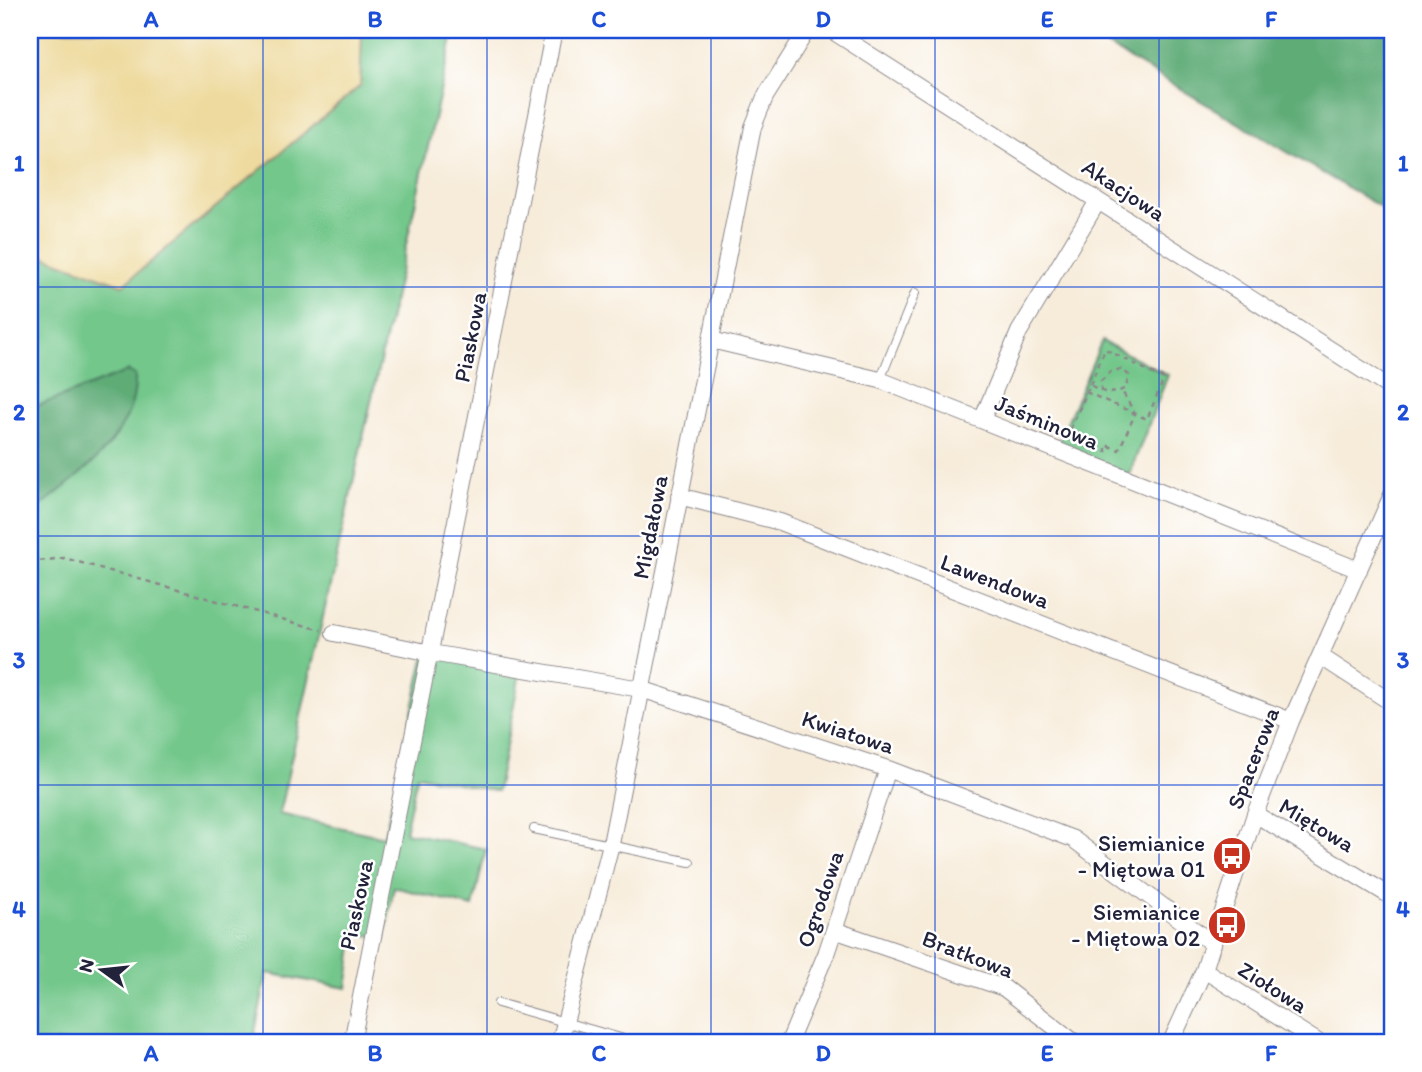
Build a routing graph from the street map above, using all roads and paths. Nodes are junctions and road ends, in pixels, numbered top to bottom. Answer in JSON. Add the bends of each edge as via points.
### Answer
{"nodes":[{"id":1,"x":554,"y":30,"type":"edge"},
{"id":2,"x":807,"y":30,"type":"edge"},
{"id":3,"x":831,"y":30,"type":"edge"},
{"id":4,"x":1098,"y":201,"type":"junction"},
{"id":5,"x":915,"y":293,"type":"dead end"},
{"id":6,"x":711,"y":340,"type":"junction"},
{"id":7,"x":880,"y":380,"type":"junction"},
{"id":8,"x":1090,"y":385,"type":"junction"},
{"id":9,"x":1392,"y":389,"type":"edge"},
{"id":10,"x":1122,"y":390,"type":"junction"},
{"id":11,"x":1101,"y":391,"type":"junction"},
{"id":12,"x":1086,"y":392,"type":"junction"},
{"id":13,"x":1135,"y":414,"type":"junction"},
{"id":14,"x":982,"y":420,"type":"junction"},
{"id":15,"x":1070,"y":430,"type":"dead end"},
{"id":16,"x":1107,"y":470,"type":"junction"},
{"id":17,"x":1392,"y":495,"type":"edge"},
{"id":18,"x":679,"y":496,"type":"junction"},
{"id":19,"x":30,"y":562,"type":"edge"},
{"id":20,"x":1359,"y":570,"type":"junction"},
{"id":21,"x":334,"y":633,"type":"joint"},
{"id":22,"x":430,"y":653,"type":"junction"},
{"id":23,"x":1320,"y":656,"type":"junction"},
{"id":24,"x":641,"y":689,"type":"junction"},
{"id":25,"x":1392,"y":703,"type":"edge"},
{"id":26,"x":1291,"y":721,"type":"junction"},
{"id":27,"x":888,"y":769,"type":"junction"},
{"id":28,"x":1255,"y":814,"type":"junction"},
{"id":29,"x":534,"y":829,"type":"dead end"},
{"id":30,"x":611,"y":845,"type":"junction"},
{"id":31,"x":690,"y":862,"type":"dead end"},
{"id":32,"x":1392,"y":897,"type":"edge"},
{"id":33,"x":834,"y":930,"type":"junction"},
{"id":34,"x":1213,"y":944,"type":"junction"},
{"id":35,"x":1204,"y":970,"type":"junction"},
{"id":36,"x":498,"y":1003,"type":"dead end"},
{"id":37,"x":566,"y":1023,"type":"junction"},
{"id":38,"x":631,"y":1041,"type":"edge"},
{"id":39,"x":352,"y":1042,"type":"edge"},
{"id":40,"x":560,"y":1042,"type":"edge"},
{"id":41,"x":789,"y":1042,"type":"edge"},
{"id":42,"x":1074,"y":1042,"type":"edge"},
{"id":43,"x":1171,"y":1042,"type":"edge"},
{"id":44,"x":1318,"y":1042,"type":"edge"}],
"edges":[{"from":1,"to":22,"type":"street","name":"Piaskowa"},
{"from":2,"to":6,"type":"street","name":"Migdałowa","via":[[752,127]]},
{"from":3,"to":4,"type":"street","name":"Akacjowa"},
{"from":4,"to":9,"type":"street","name":"Akacjowa"},
{"from":4,"to":14,"type":"street","via":[[1019,332]]},
{"from":5,"to":7,"type":"lane"},
{"from":6,"to":7,"type":"street","name":"Jaśminowa"},
{"from":6,"to":18,"type":"street","name":"Migdałowa"},
{"from":7,"to":14,"type":"street","name":"Jaśminowa"},
{"from":8,"to":11,"type":"path"},
{"from":8,"to":12,"type":"path"},
{"from":8,"to":13,"type":"path","via":[[1105,349],[1164,379],[1147,419]]},
{"from":10,"to":11,"type":"path"},
{"from":10,"to":11,"type":"path","via":[[1129,375],[1121,369],[1105,376]]},
{"from":10,"to":13,"type":"path"},
{"from":12,"to":13,"type":"path"},
{"from":12,"to":15,"type":"path"},
{"from":13,"to":16,"type":"path","via":[[1119,450],[1106,445]]},
{"from":14,"to":16,"type":"street","name":"Jaśminowa"},
{"from":16,"to":20,"type":"street","name":"Jaśminowa"},
{"from":17,"to":20,"type":"street","name":"Spacerowa"},
{"from":18,"to":24,"type":"street","name":"Migdałowa"},
{"from":18,"to":26,"type":"street","name":"Lawendowa","via":[[780,522]]},
{"from":19,"to":21,"type":"path","via":[[64,558]]},
{"from":20,"to":23,"type":"street","name":"Spacerowa"},
{"from":21,"to":22,"type":"street"},
{"from":22,"to":24,"type":"street","name":"Kwiatowa"},
{"from":22,"to":39,"type":"street","name":"Piaskowa"},
{"from":23,"to":25,"type":"street"},
{"from":23,"to":26,"type":"street","name":"Spacerowa"},
{"from":24,"to":27,"type":"street","name":"Kwiatowa"},
{"from":24,"to":30,"type":"street","name":"Migdałowa"},
{"from":26,"to":28,"type":"street","name":"Spacerowa"},
{"from":27,"to":33,"type":"street","name":"Ogrodowa"},
{"from":27,"to":34,"type":"street","name":"Kwiatowa","via":[[1073,839]]},
{"from":28,"to":32,"type":"street","name":"Miętowa"},
{"from":28,"to":34,"type":"street","name":"Spacerowa"},
{"from":29,"to":30,"type":"lane"},
{"from":30,"to":31,"type":"lane"},
{"from":30,"to":37,"type":"street","name":"Migdałowa"},
{"from":33,"to":41,"type":"street","name":"Ogrodowa"},
{"from":33,"to":42,"type":"street","name":"Bratkowa","via":[[1004,988]]},
{"from":34,"to":35,"type":"street","name":"Spacerowa"},
{"from":35,"to":43,"type":"street","name":"Spacerowa"},
{"from":35,"to":44,"type":"street","name":"Ziołowa"},
{"from":36,"to":37,"type":"lane"},
{"from":37,"to":38,"type":"lane"},
{"from":37,"to":40,"type":"street","name":"Migdałowa"}]}
